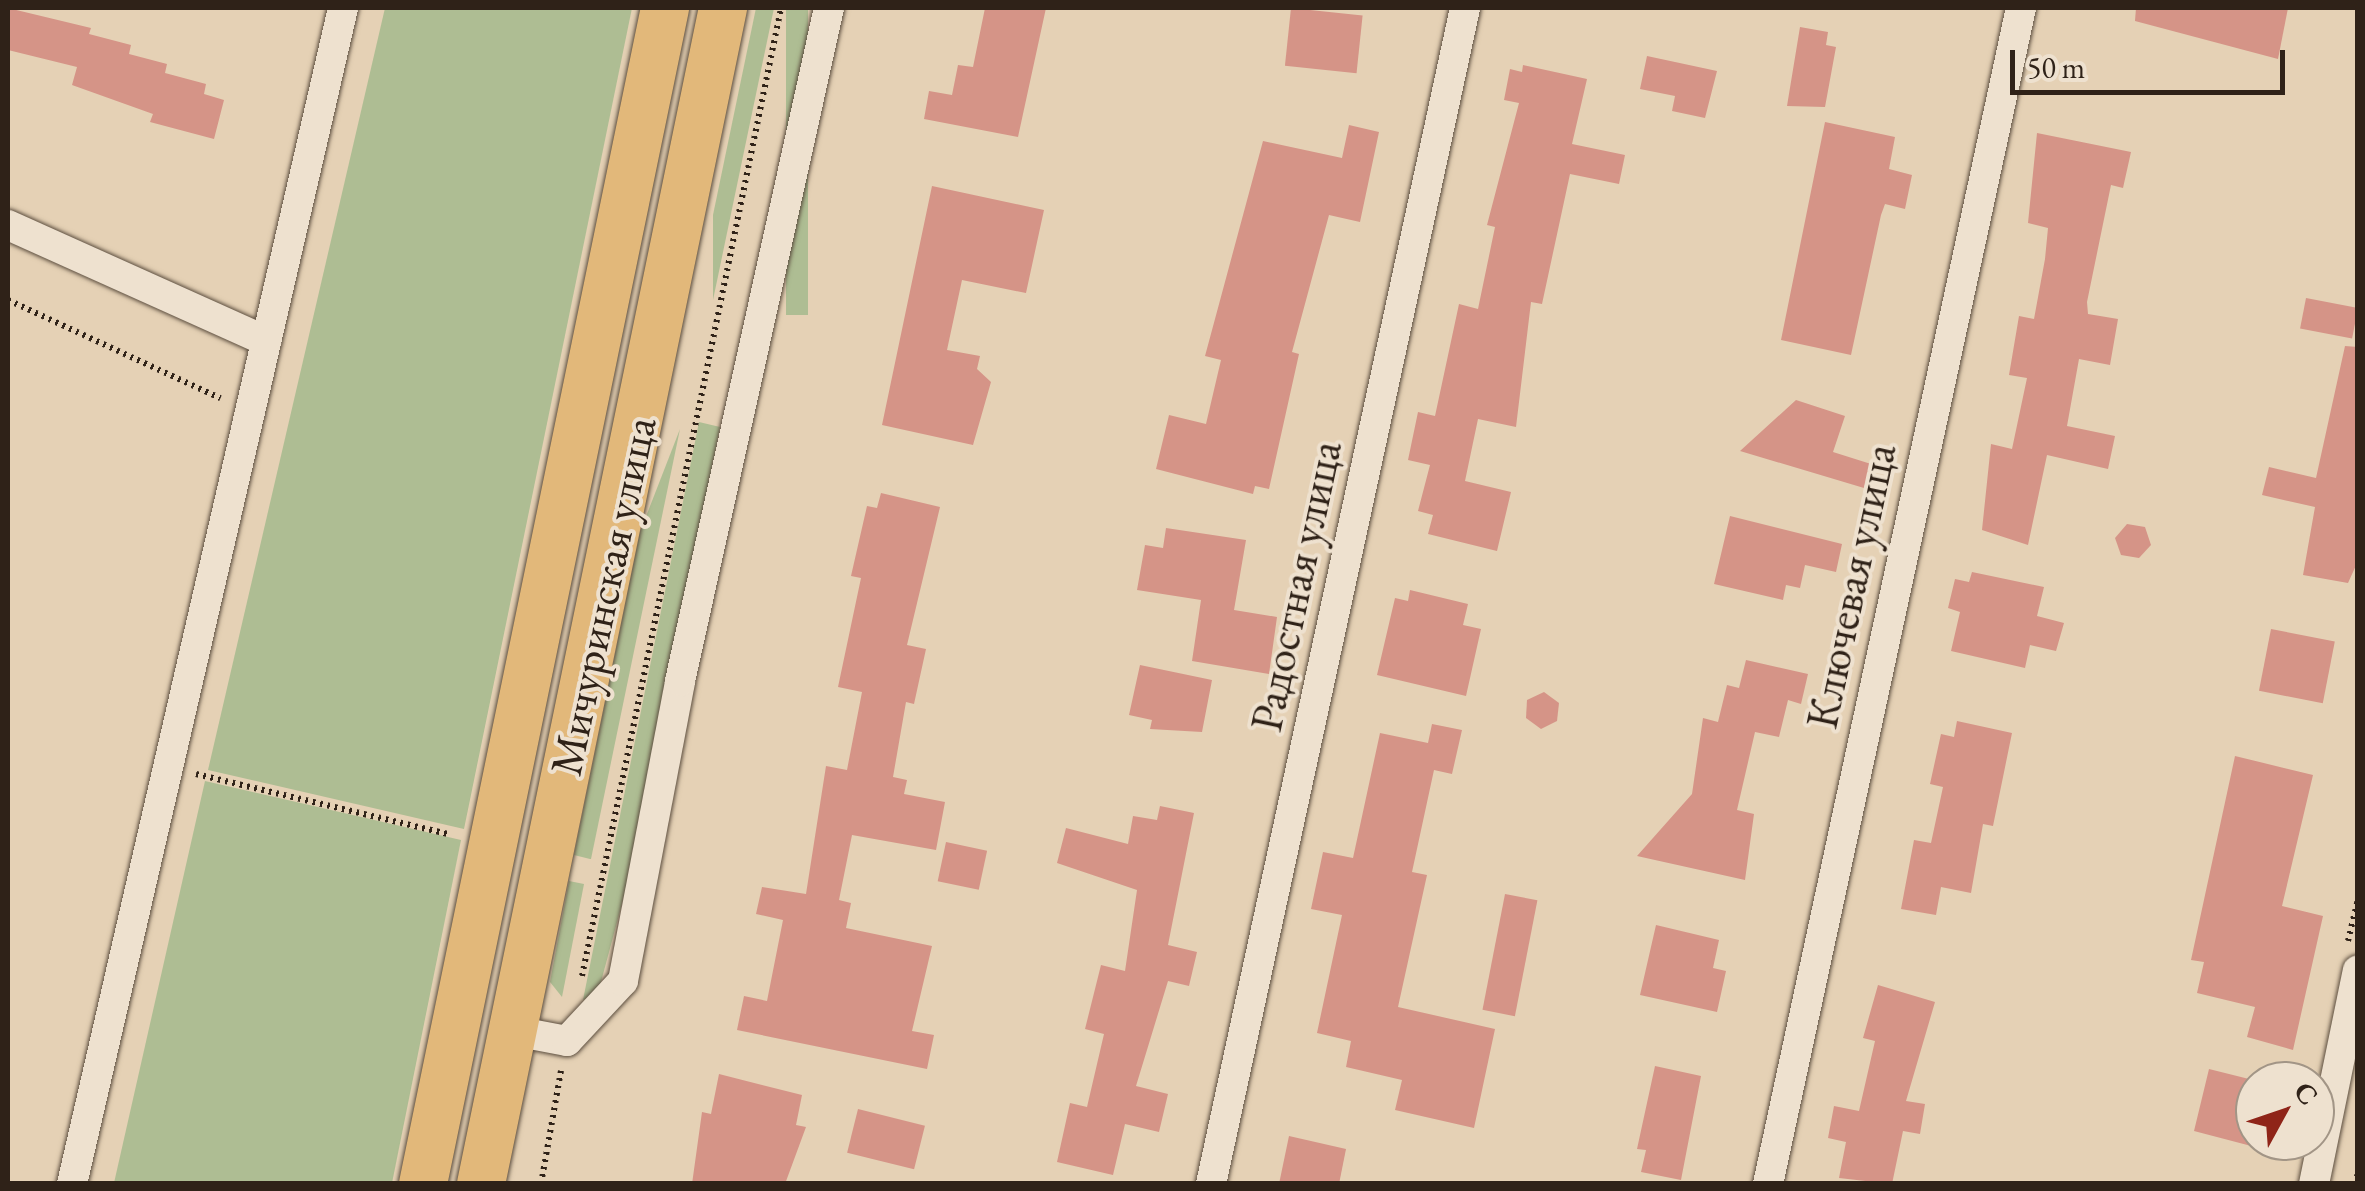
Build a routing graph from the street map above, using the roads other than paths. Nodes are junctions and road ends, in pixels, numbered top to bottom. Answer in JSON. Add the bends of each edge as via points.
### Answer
{"nodes":[{"id":1,"x":665,"y":8,"type":"edge"},
{"id":2,"x":723,"y":8,"type":"edge"},
{"id":3,"x":829,"y":8,"type":"edge"},
{"id":4,"x":1465,"y":8,"type":"edge"},
{"id":5,"x":2021,"y":8,"type":"edge"},
{"id":6,"x":333,"y":11,"type":"edge"},
{"id":7,"x":8,"y":225,"type":"edge"},
{"id":8,"x":266,"y":341,"type":"junction"},
{"id":9,"x":2358,"y":970,"type":"edge"},
{"id":10,"x":509,"y":1030,"type":"junction"},
{"id":11,"x":72,"y":1184,"type":"edge"},
{"id":12,"x":423,"y":1184,"type":"edge"},
{"id":13,"x":481,"y":1184,"type":"edge"},
{"id":14,"x":1211,"y":1184,"type":"edge"},
{"id":15,"x":1768,"y":1184,"type":"edge"},
{"id":16,"x":2314,"y":1184,"type":"edge"}],
"edges":[{"from":1,"to":12,"type":"main road","name":"Мичуринская улица"},
{"from":2,"to":10,"type":"main road","name":"Мичуринская улица"},
{"from":3,"to":10,"type":"street","via":[[684,662],[623,981],[568,1041]]},
{"from":4,"to":14,"type":"street","name":"Радостная улица"},
{"from":5,"to":15,"type":"street","name":"Ключевая улица"},
{"from":6,"to":8,"type":"street"},
{"from":7,"to":8,"type":"street"},
{"from":8,"to":11,"type":"street"},
{"from":9,"to":16,"type":"street"},
{"from":10,"to":13,"type":"main road","name":"Мичуринская улица"}]}
